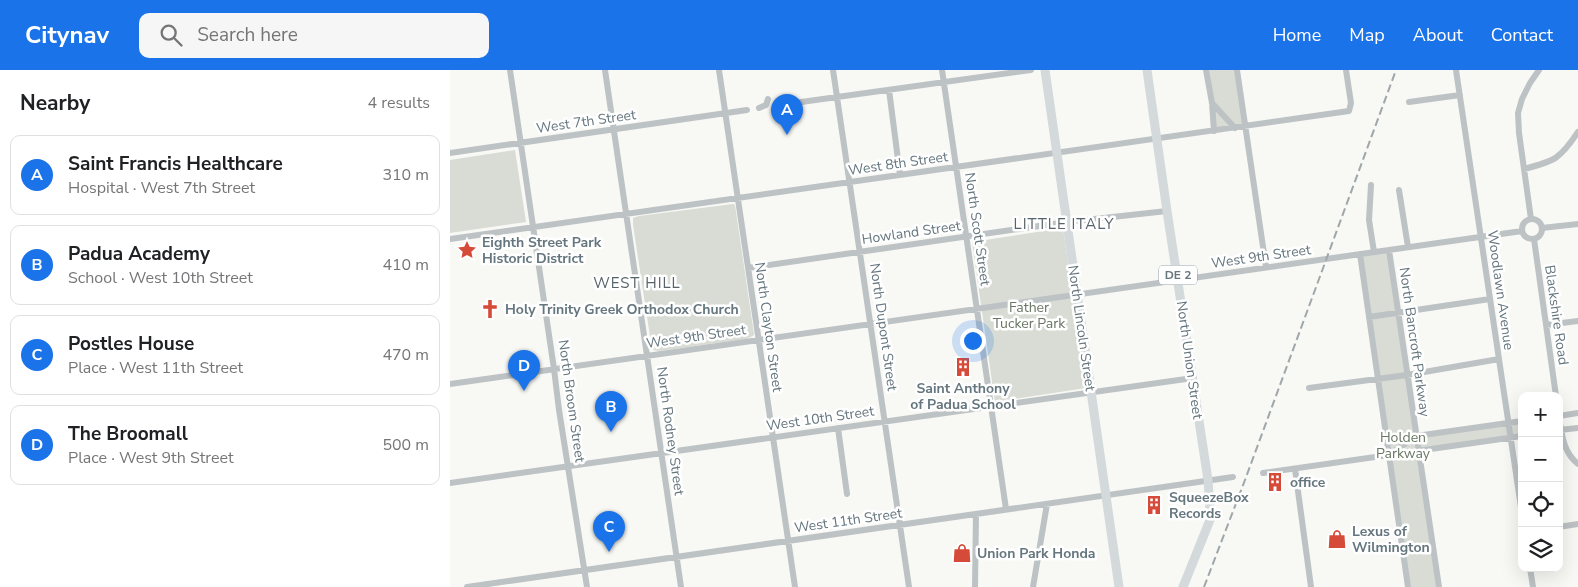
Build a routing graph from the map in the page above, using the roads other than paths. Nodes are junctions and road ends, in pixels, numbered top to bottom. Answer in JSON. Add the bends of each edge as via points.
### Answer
{"nodes":[{"id":1,"x":510,"y":70,"type":"edge"},
{"id":2,"x":605,"y":70,"type":"edge"},
{"id":3,"x":719,"y":70,"type":"edge"},
{"id":4,"x":833,"y":70,"type":"edge"},
{"id":5,"x":942,"y":70,"type":"edge"},
{"id":6,"x":1031,"y":70,"type":"edge"},
{"id":7,"x":1045,"y":70,"type":"edge"},
{"id":8,"x":1147,"y":70,"type":"edge"},
{"id":9,"x":1206,"y":70,"type":"edge"},
{"id":10,"x":1237,"y":70,"type":"edge"},
{"id":11,"x":1346,"y":70,"type":"edge"},
{"id":12,"x":1456,"y":70,"type":"edge"},
{"id":13,"x":1535,"y":71,"type":"edge"},
{"id":14,"x":944,"y":82,"type":"junction"},
{"id":15,"x":889,"y":90,"type":"junction"},
{"id":16,"x":1460,"y":95,"type":"junction"},
{"id":17,"x":837,"y":98,"type":"junction"},
{"id":18,"x":768,"y":99,"type":"dead end"},
{"id":19,"x":1409,"y":102,"type":"dead end"},
{"id":20,"x":1212,"y":103,"type":"junction"},
{"id":21,"x":787,"y":104,"type":"dead end"},
{"id":22,"x":759,"y":108,"type":"dead end"},
{"id":23,"x":747,"y":110,"type":"dead end"},
{"id":24,"x":725,"y":114,"type":"junction"},
{"id":25,"x":1245,"y":126,"type":"junction"},
{"id":26,"x":1236,"y":128,"type":"junction"},
{"id":27,"x":614,"y":130,"type":"junction"},
{"id":28,"x":1214,"y":131,"type":"junction"},
{"id":29,"x":1578,"y":132,"type":"edge"},
{"id":30,"x":1157,"y":139,"type":"junction"},
{"id":31,"x":521,"y":143,"type":"junction"},
{"id":32,"x":450,"y":153,"type":"edge"},
{"id":33,"x":1057,"y":153,"type":"junction"},
{"id":34,"x":956,"y":167,"type":"junction"},
{"id":35,"x":1524,"y":169,"type":"junction"},
{"id":36,"x":900,"y":175,"type":"junction"},
{"id":37,"x":850,"y":183,"type":"junction"},
{"id":38,"x":1372,"y":184,"type":"dead end"},
{"id":39,"x":1399,"y":190,"type":"dead end"},
{"id":40,"x":738,"y":198,"type":"junction"},
{"id":41,"x":1167,"y":211,"type":"junction"},
{"id":42,"x":626,"y":214,"type":"junction"},
{"id":43,"x":1531,"y":219,"type":"junction"},
{"id":44,"x":1068,"y":222,"type":"junction"},
{"id":45,"x":1578,"y":224,"type":"edge"},
{"id":46,"x":534,"y":228,"type":"junction"},
{"id":47,"x":1542,"y":228,"type":"junction"},
{"id":48,"x":1522,"y":231,"type":"junction"},
{"id":49,"x":966,"y":236,"type":"junction"},
{"id":50,"x":1481,"y":236,"type":"junction"},
{"id":51,"x":450,"y":239,"type":"edge"},
{"id":52,"x":1534,"y":239,"type":"junction"},
{"id":53,"x":1408,"y":247,"type":"junction"},
{"id":54,"x":1388,"y":250,"type":"junction"},
{"id":55,"x":860,"y":252,"type":"junction"},
{"id":56,"x":1374,"y":252,"type":"junction"},
{"id":57,"x":1360,"y":254,"type":"junction"},
{"id":58,"x":748,"y":268,"type":"junction"},
{"id":59,"x":1266,"y":268,"type":"junction"},
{"id":60,"x":1178,"y":280,"type":"junction"},
{"id":61,"x":1077,"y":294,"type":"junction"},
{"id":62,"x":1490,"y":299,"type":"junction"},
{"id":63,"x":977,"y":309,"type":"junction"},
{"id":64,"x":1398,"y":312,"type":"junction"},
{"id":65,"x":1369,"y":317,"type":"junction"},
{"id":66,"x":1578,"y":321,"type":"edge"},
{"id":67,"x":870,"y":324,"type":"junction"},
{"id":68,"x":1546,"y":325,"type":"junction"},
{"id":69,"x":758,"y":340,"type":"junction"},
{"id":70,"x":647,"y":356,"type":"junction"},
{"id":71,"x":1499,"y":359,"type":"junction"},
{"id":72,"x":554,"y":369,"type":"junction"},
{"id":73,"x":1407,"y":375,"type":"junction"},
{"id":74,"x":1193,"y":378,"type":"junction"},
{"id":75,"x":1378,"y":378,"type":"junction"},
{"id":76,"x":450,"y":384,"type":"edge"},
{"id":77,"x":1309,"y":388,"type":"dead end"},
{"id":78,"x":1091,"y":392,"type":"junction"},
{"id":79,"x":1555,"y":392,"type":"edge"},
{"id":80,"x":991,"y":406,"type":"junction"},
{"id":81,"x":1578,"y":413,"type":"edge"},
{"id":82,"x":1563,"y":415,"type":"edge"},
{"id":83,"x":885,"y":421,"type":"junction"},
{"id":84,"x":1518,"y":422,"type":"edge"},
{"id":85,"x":1508,"y":423,"type":"junction"},
{"id":86,"x":838,"y":428,"type":"junction"},
{"id":87,"x":1578,"y":428,"type":"edge"},
{"id":88,"x":1563,"y":430,"type":"edge"},
{"id":89,"x":1416,"y":436,"type":"junction"},
{"id":90,"x":773,"y":437,"type":"junction"},
{"id":91,"x":1518,"y":437,"type":"edge"},
{"id":92,"x":1562,"y":437,"type":"edge"},
{"id":93,"x":1510,"y":438,"type":"junction"},
{"id":94,"x":1419,"y":451,"type":"junction"},
{"id":95,"x":661,"y":453,"type":"junction"},
{"id":96,"x":1389,"y":455,"type":"junction"},
{"id":97,"x":1578,"y":464,"type":"edge"},
{"id":98,"x":569,"y":466,"type":"junction"},
{"id":99,"x":1295,"y":469,"type":"junction"},
{"id":100,"x":1263,"y":473,"type":"dead end"},
{"id":101,"x":1233,"y":477,"type":"dead end"},
{"id":102,"x":1208,"y":480,"type":"junction"},
{"id":103,"x":450,"y":483,"type":"edge"},
{"id":104,"x":1518,"y":489,"type":"edge"},
{"id":105,"x":847,"y":494,"type":"dead end"},
{"id":106,"x":1106,"y":495,"type":"junction"},
{"id":107,"x":1047,"y":504,"type":"junction"},
{"id":108,"x":1006,"y":509,"type":"junction"},
{"id":109,"x":976,"y":514,"type":"junction"},
{"id":110,"x":1578,"y":524,"type":"edge"},
{"id":111,"x":900,"y":525,"type":"junction"},
{"id":112,"x":1563,"y":526,"type":"edge"},
{"id":113,"x":788,"y":541,"type":"junction"},
{"id":114,"x":676,"y":557,"type":"junction"},
{"id":115,"x":584,"y":570,"type":"junction"},
{"id":116,"x":1530,"y":572,"type":"edge"},
{"id":117,"x":515,"y":584,"type":"edge"},
{"id":118,"x":467,"y":587,"type":"edge"},
{"id":119,"x":587,"y":587,"type":"edge"},
{"id":120,"x":681,"y":587,"type":"edge"},
{"id":121,"x":795,"y":587,"type":"edge"},
{"id":122,"x":909,"y":587,"type":"edge"},
{"id":123,"x":975,"y":587,"type":"edge"},
{"id":124,"x":1033,"y":587,"type":"edge"},
{"id":125,"x":1119,"y":587,"type":"edge"},
{"id":126,"x":1183,"y":587,"type":"edge"},
{"id":127,"x":1311,"y":587,"type":"edge"},
{"id":128,"x":1408,"y":587,"type":"edge"},
{"id":129,"x":1439,"y":587,"type":"edge"},
{"id":130,"x":1532,"y":587,"type":"edge"}],
"edges":[{"from":1,"to":31,"type":"street","name":"North Broom Street"},
{"from":2,"to":27,"type":"street","name":"North Rodney Street"},
{"from":3,"to":24,"type":"street","name":"North Clayton Street"},
{"from":4,"to":17,"type":"street","name":"North Dupont Street"},
{"from":5,"to":14,"type":"street","name":"North Scott Street"},
{"from":6,"to":14,"type":"street"},
{"from":7,"to":33,"type":"main road","name":"North Lincoln Street"},
{"from":8,"to":30,"type":"main road","name":"North Union Street","number":"DE 2"},
{"from":9,"to":20,"type":"street"},
{"from":10,"to":25,"type":"street"},
{"from":11,"to":25,"type":"street","name":"West 8th Street","via":[[1351,103],[1349,111]]},
{"from":12,"to":16,"type":"street","name":"Woodlawn Avenue"},
{"from":13,"to":35,"type":"street","via":[[1518,113]]},
{"from":14,"to":15,"type":"street"},
{"from":14,"to":34,"type":"street","name":"North Scott Street"},
{"from":15,"to":17,"type":"street"},
{"from":15,"to":36,"type":"street"},
{"from":16,"to":19,"type":"street"},
{"from":16,"to":50,"type":"street","name":"Woodlawn Avenue"},
{"from":17,"to":21,"type":"street"},
{"from":17,"to":37,"type":"street","name":"North Dupont Street"},
{"from":18,"to":22,"type":"street","via":[[766,106]]},
{"from":20,"to":26,"type":"street"},
{"from":20,"to":28,"type":"street"},
{"from":23,"to":24,"type":"street","name":"West 7th Street"},
{"from":24,"to":27,"type":"street","name":"West 7th Street"},
{"from":24,"to":40,"type":"street","name":"North Clayton Street"},
{"from":25,"to":26,"type":"street","name":"West 8th Street"},
{"from":25,"to":59,"type":"street"},
{"from":26,"to":28,"type":"street","name":"West 8th Street"},
{"from":27,"to":31,"type":"street","name":"West 7th Street"},
{"from":27,"to":42,"type":"street","name":"North Rodney Street"},
{"from":28,"to":30,"type":"street","name":"West 8th Street"},
{"from":29,"to":35,"type":"street","via":[[1558,157]]},
{"from":30,"to":33,"type":"street","name":"West 8th Street"},
{"from":30,"to":41,"type":"main road","name":"North Union Street","number":"DE 2"},
{"from":31,"to":32,"type":"street","name":"West 7th Street"},
{"from":31,"to":46,"type":"street","name":"North Broom Street"},
{"from":33,"to":34,"type":"street","name":"West 8th Street"},
{"from":33,"to":44,"type":"main road","name":"North Lincoln Street"},
{"from":34,"to":36,"type":"street","name":"West 8th Street"},
{"from":34,"to":49,"type":"street","name":"North Scott Street"},
{"from":35,"to":43,"type":"street"},
{"from":36,"to":37,"type":"street","name":"West 8th Street"},
{"from":37,"to":40,"type":"street","name":"West 8th Street"},
{"from":37,"to":55,"type":"street","name":"North Dupont Street"},
{"from":38,"to":56,"type":"street","via":[[1369,220]]},
{"from":39,"to":53,"type":"street"},
{"from":40,"to":42,"type":"street","name":"West 8th Street"},
{"from":40,"to":58,"type":"street","name":"North Clayton Street"},
{"from":41,"to":44,"type":"street","name":"Howland Street"},
{"from":41,"to":60,"type":"main road","name":"North Union Street","number":"DE 2"},
{"from":42,"to":46,"type":"street","name":"West 8th Street"},
{"from":42,"to":70,"type":"street","name":"North Rodney Street"},
{"from":43,"to":47,"type":"street","via":[[1539,222]]},
{"from":43,"to":48,"type":"street"},
{"from":44,"to":49,"type":"street","name":"Howland Street"},
{"from":44,"to":61,"type":"main road","name":"North Lincoln Street"},
{"from":45,"to":47,"type":"street"},
{"from":46,"to":51,"type":"street","name":"West 8th Street"},
{"from":46,"to":72,"type":"street","name":"North Broom Street"},
{"from":47,"to":52,"type":"street"},
{"from":48,"to":50,"type":"street","name":"West 9th Street"},
{"from":48,"to":52,"type":"street","via":[[1527,238]]},
{"from":49,"to":55,"type":"street","name":"Howland Street"},
{"from":49,"to":63,"type":"street","name":"North Scott Street"},
{"from":50,"to":53,"type":"street","name":"West 9th Street"},
{"from":50,"to":62,"type":"street","name":"Woodlawn Avenue"},
{"from":52,"to":68,"type":"street","name":"Blackshire Road"},
{"from":53,"to":54,"type":"street","name":"West 9th Street"},
{"from":54,"to":56,"type":"street","name":"West 9th Street"},
{"from":54,"to":64,"type":"street","name":"North Bancroft Parkway"},
{"from":55,"to":58,"type":"street","name":"Howland Street"},
{"from":55,"to":67,"type":"street","name":"North Dupont Street"},
{"from":56,"to":57,"type":"street","name":"West 9th Street"},
{"from":57,"to":59,"type":"street","name":"West 9th Street"},
{"from":57,"to":65,"type":"street"},
{"from":58,"to":69,"type":"street","name":"North Clayton Street"},
{"from":59,"to":60,"type":"street","name":"West 9th Street"},
{"from":60,"to":61,"type":"street","name":"West 9th Street"},
{"from":60,"to":74,"type":"main road","name":"North Union Street","number":"DE 2"},
{"from":61,"to":63,"type":"street","name":"West 9th Street"},
{"from":61,"to":78,"type":"main road","name":"North Lincoln Street"},
{"from":62,"to":64,"type":"street"},
{"from":62,"to":71,"type":"street","name":"Woodlawn Avenue"},
{"from":63,"to":67,"type":"street","name":"West 9th Street"},
{"from":63,"to":80,"type":"street","name":"North Scott Street"},
{"from":64,"to":65,"type":"street"},
{"from":64,"to":73,"type":"street","name":"North Bancroft Parkway"},
{"from":65,"to":75,"type":"street"},
{"from":66,"to":68,"type":"street"},
{"from":67,"to":69,"type":"street","name":"West 9th Street"},
{"from":67,"to":83,"type":"street","name":"North Dupont Street"},
{"from":68,"to":79,"type":"street","name":"Blackshire Road"},
{"from":69,"to":70,"type":"street","name":"West 9th Street"},
{"from":69,"to":90,"type":"street","name":"North Clayton Street"},
{"from":70,"to":72,"type":"street","name":"West 9th Street"},
{"from":70,"to":95,"type":"street","name":"North Rodney Street"},
{"from":71,"to":73,"type":"street"},
{"from":71,"to":85,"type":"street","name":"Woodlawn Avenue"},
{"from":72,"to":76,"type":"street","name":"West 9th Street"},
{"from":72,"to":98,"type":"street","name":"North Broom Street"},
{"from":73,"to":75,"type":"street"},
{"from":73,"to":89,"type":"street","name":"North Bancroft Parkway"},
{"from":74,"to":78,"type":"street","name":"West 10th Street"},
{"from":74,"to":102,"type":"main road","name":"North Union Street","number":"DE 2"},
{"from":75,"to":77,"type":"street"},
{"from":75,"to":96,"type":"street"},
{"from":78,"to":80,"type":"street","name":"West 10th Street"},
{"from":78,"to":106,"type":"main road","name":"North Lincoln Street"},
{"from":80,"to":83,"type":"street","name":"West 10th Street"},
{"from":80,"to":108,"type":"street","name":"North Scott Street"},
{"from":81,"to":82,"type":"street"},
{"from":83,"to":86,"type":"street","name":"West 10th Street"},
{"from":83,"to":111,"type":"street","name":"North Dupont Street"},
{"from":84,"to":85,"type":"street"},
{"from":85,"to":89,"type":"street"},
{"from":85,"to":93,"type":"street","name":"Woodlawn Avenue"},
{"from":86,"to":90,"type":"street","name":"West 10th Street"},
{"from":86,"to":105,"type":"street"},
{"from":87,"to":88,"type":"street"},
{"from":89,"to":94,"type":"street","name":"North Bancroft Parkway"},
{"from":89,"to":96,"type":"street"},
{"from":90,"to":95,"type":"street","name":"West 10th Street"},
{"from":90,"to":113,"type":"street","name":"North Clayton Street"},
{"from":91,"to":93,"type":"street"},
{"from":92,"to":97,"type":"street","via":[[1566,450]]},
{"from":93,"to":94,"type":"street"},
{"from":93,"to":104,"type":"street","name":"Woodlawn Avenue"},
{"from":94,"to":96,"type":"street"},
{"from":94,"to":129,"type":"street","name":"North Bancroft Parkway"},
{"from":95,"to":98,"type":"street","name":"West 10th Street"},
{"from":95,"to":114,"type":"street","name":"North Rodney Street"},
{"from":96,"to":99,"type":"street"},
{"from":96,"to":128,"type":"street"},
{"from":98,"to":103,"type":"street","name":"West 10th Street"},
{"from":98,"to":115,"type":"street","name":"North Broom Street"},
{"from":99,"to":100,"type":"street"},
{"from":99,"to":127,"type":"street"},
{"from":101,"to":102,"type":"street","name":"West 11th Street"},
{"from":102,"to":106,"type":"street","name":"West 11th Street"},
{"from":102,"to":126,"type":"main road","name":"North Union Street","number":"DE 2","via":[[1210,520]]},
{"from":106,"to":107,"type":"street","name":"West 11th Street"},
{"from":106,"to":125,"type":"main road","name":"North Lincoln Street"},
{"from":107,"to":108,"type":"street","name":"West 11th Street"},
{"from":107,"to":124,"type":"street"},
{"from":108,"to":109,"type":"street","name":"West 11th Street"},
{"from":109,"to":111,"type":"street","name":"West 11th Street"},
{"from":109,"to":123,"type":"street"},
{"from":110,"to":112,"type":"street"},
{"from":111,"to":113,"type":"street","name":"West 11th Street"},
{"from":111,"to":122,"type":"street","name":"North Dupont Street"},
{"from":113,"to":114,"type":"street","name":"West 11th Street"},
{"from":113,"to":121,"type":"street","name":"North Clayton Street"},
{"from":114,"to":115,"type":"street","name":"West 11th Street"},
{"from":114,"to":120,"type":"street","name":"North Rodney Street"},
{"from":115,"to":117,"type":"street","name":"West 11th Street"},
{"from":115,"to":119,"type":"street","name":"North Broom Street"},
{"from":116,"to":130,"type":"street"},
{"from":117,"to":118,"type":"street","name":"West 11th Street"}]}
